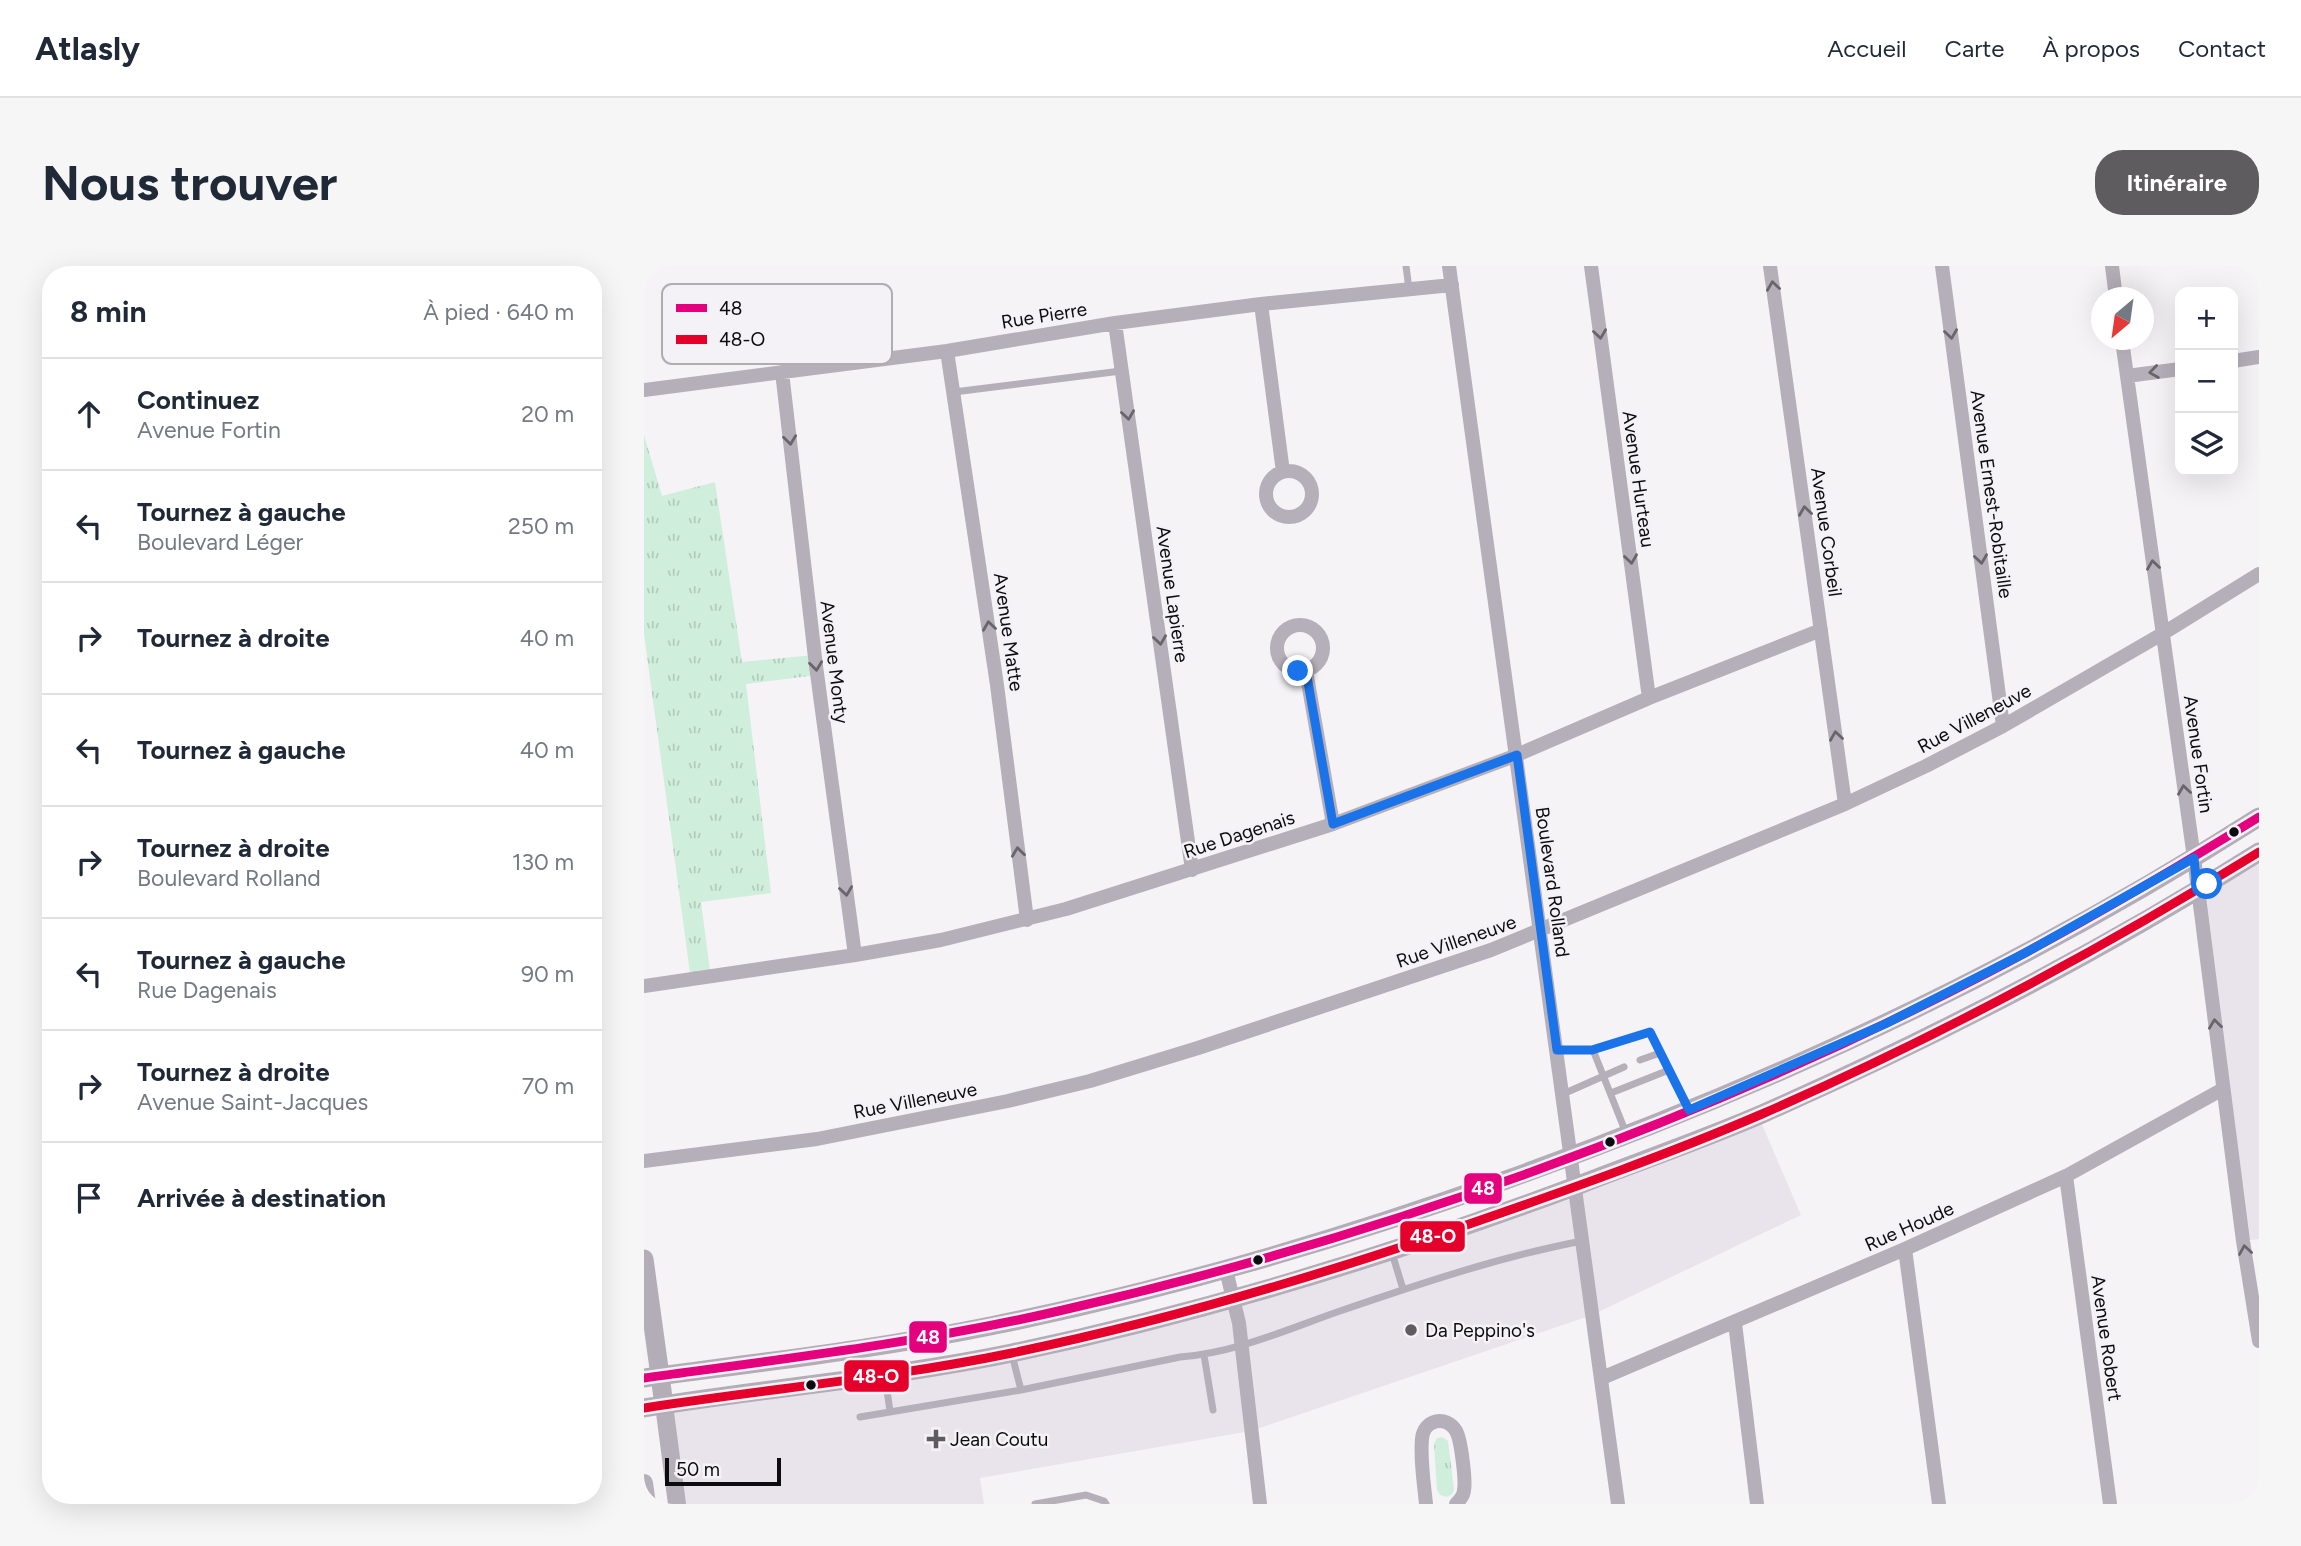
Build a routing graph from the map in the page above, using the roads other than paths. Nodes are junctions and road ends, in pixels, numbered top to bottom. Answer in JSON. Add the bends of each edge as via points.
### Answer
{"nodes":[{"id":1,"x":1406,"y":266,"type":"edge"},
{"id":2,"x":1449,"y":266,"type":"edge"},
{"id":3,"x":1591,"y":266,"type":"edge"},
{"id":4,"x":1770,"y":266,"type":"edge"},
{"id":5,"x":1942,"y":266,"type":"edge"},
{"id":6,"x":2112,"y":266,"type":"edge"},
{"id":7,"x":1451,"y":285,"type":"junction"},
{"id":8,"x":2115,"y":287,"type":"edge"},
{"id":9,"x":1409,"y":289,"type":"junction"},
{"id":10,"x":1261,"y":304,"type":"junction"},
{"id":11,"x":1115,"y":323,"type":"junction"},
{"id":12,"x":2123,"y":350,"type":"edge"},
{"id":13,"x":947,"y":351,"type":"junction"},
{"id":14,"x":2259,"y":357,"type":"edge"},
{"id":15,"x":892,"y":358,"type":"edge"},
{"id":16,"x":2238,"y":360,"type":"edge"},
{"id":17,"x":845,"y":364,"type":"edge"},
{"id":18,"x":2175,"y":370,"type":"edge"},
{"id":19,"x":1122,"y":371,"type":"junction"},
{"id":20,"x":782,"y":372,"type":"junction"},
{"id":21,"x":2127,"y":376,"type":"junction"},
{"id":22,"x":644,"y":390,"type":"edge"},
{"id":23,"x":954,"y":392,"type":"junction"},
{"id":24,"x":1283,"y":472,"type":"dead end"},
{"id":25,"x":2259,"y":574,"type":"edge"},
{"id":26,"x":1821,"y":630,"type":"junction"},
{"id":27,"x":2162,"y":634,"type":"junction"},
{"id":28,"x":1306,"y":671,"type":"dead end"},
{"id":29,"x":1649,"y":698,"type":"junction"},
{"id":30,"x":2003,"y":726,"type":"junction"},
{"id":31,"x":1517,"y":755,"type":"junction"},
{"id":32,"x":1845,"y":804,"type":"junction"},
{"id":33,"x":2259,"y":817,"type":"edge"},
{"id":34,"x":1333,"y":824,"type":"junction"},
{"id":35,"x":2259,"y":852,"type":"edge"},
{"id":36,"x":2194,"y":858,"type":"junction"},
{"id":37,"x":1192,"y":870,"type":"junction"},
{"id":38,"x":2197,"y":890,"type":"junction"},
{"id":39,"x":1027,"y":920,"type":"junction"},
{"id":40,"x":1541,"y":931,"type":"junction"},
{"id":41,"x":855,"y":955,"type":"junction"},
{"id":42,"x":644,"y":986,"type":"edge"},
{"id":43,"x":1557,"y":1050,"type":"junction"},
{"id":44,"x":1592,"y":1050,"type":"junction"},
{"id":45,"x":1660,"y":1053,"type":"junction"},
{"id":46,"x":1640,"y":1060,"type":"dead end"},
{"id":47,"x":1624,"y":1067,"type":"dead end"},
{"id":48,"x":1669,"y":1070,"type":"junction"},
{"id":49,"x":1603,"y":1074,"type":"junction"},
{"id":50,"x":2223,"y":1089,"type":"junction"},
{"id":51,"x":1611,"y":1093,"type":"junction"},
{"id":52,"x":1563,"y":1094,"type":"junction"},
{"id":53,"x":1689,"y":1110,"type":"junction"},
{"id":54,"x":1627,"y":1135,"type":"junction"},
{"id":55,"x":1571,"y":1157,"type":"junction"},
{"id":56,"x":644,"y":1161,"type":"edge"},
{"id":57,"x":2066,"y":1176,"type":"junction"},
{"id":58,"x":1574,"y":1186,"type":"junction"},
{"id":59,"x":1583,"y":1241,"type":"junction"},
{"id":60,"x":1905,"y":1249,"type":"junction"},
{"id":61,"x":1391,"y":1250,"type":"junction"},
{"id":62,"x":644,"y":1259,"type":"edge"},
{"id":63,"x":1226,"y":1270,"type":"junction"},
{"id":64,"x":1403,"y":1289,"type":"junction"},
{"id":65,"x":1233,"y":1300,"type":"junction"},
{"id":66,"x":1735,"y":1323,"type":"junction"},
{"id":67,"x":2259,"y":1341,"type":"edge"},
{"id":68,"x":1241,"y":1346,"type":"junction"},
{"id":69,"x":861,"y":1350,"type":"junction"},
{"id":70,"x":1011,"y":1353,"type":"junction"},
{"id":71,"x":1204,"y":1355,"type":"junction"},
{"id":72,"x":875,"y":1376,"type":"junction"},
{"id":73,"x":652,"y":1377,"type":"edge"},
{"id":74,"x":1602,"y":1378,"type":"junction"},
{"id":75,"x":1021,"y":1390,"type":"junction"},
{"id":76,"x":664,"y":1405,"type":"junction"},
{"id":77,"x":644,"y":1408,"type":"edge"},
{"id":78,"x":1213,"y":1410,"type":"dead end"},
{"id":79,"x":890,"y":1411,"type":"junction"},
{"id":80,"x":860,"y":1417,"type":"dead end"},
{"id":81,"x":644,"y":1483,"type":"edge"},
{"id":82,"x":647,"y":1504,"type":"edge"},
{"id":83,"x":677,"y":1504,"type":"edge"},
{"id":84,"x":1035,"y":1504,"type":"edge"},
{"id":85,"x":1106,"y":1504,"type":"edge"},
{"id":86,"x":1260,"y":1504,"type":"edge"},
{"id":87,"x":1426,"y":1504,"type":"edge"},
{"id":88,"x":1456,"y":1504,"type":"edge"},
{"id":89,"x":1618,"y":1504,"type":"edge"},
{"id":90,"x":1757,"y":1504,"type":"edge"},
{"id":91,"x":1939,"y":1504,"type":"edge"},
{"id":92,"x":2110,"y":1504,"type":"edge"}],
"edges":[{"from":1,"to":9,"type":"lane"},
{"from":2,"to":7,"type":"street","name":"Boulevard Rolland"},
{"from":3,"to":29,"type":"street","name":"Avenue Hurteau","one_way":true},
{"from":26,"to":4,"type":"street","name":"Avenue Corbeil","one_way":true},
{"from":5,"to":30,"type":"street","name":"Avenue Ernest-Robitaille","one_way":true},
{"from":6,"to":8,"type":"street"},
{"from":7,"to":9,"type":"street","name":"Rue Pierre"},
{"from":7,"to":31,"type":"street","name":"Boulevard Rolland"},
{"from":9,"to":10,"type":"street","name":"Rue Pierre"},
{"from":10,"to":11,"type":"street","name":"Rue Pierre"},
{"from":10,"to":24,"type":"street"},
{"from":11,"to":13,"type":"street","name":"Rue Pierre"},
{"from":11,"to":19,"type":"street","name":"Avenue Lapierre"},
{"from":12,"to":21,"type":"street","name":"Avenue Fortin"},
{"from":13,"to":15,"type":"street","name":"Rue Pierre"},
{"from":13,"to":23,"type":"street","name":"Avenue Matte"},
{"from":14,"to":16,"type":"street"},
{"from":17,"to":20,"type":"street","name":"Rue Pierre"},
{"from":18,"to":21,"type":"street","one_way":true},
{"from":19,"to":23,"type":"lane"},
{"from":19,"to":37,"type":"street","name":"Avenue Lapierre","one_way":true},
{"from":20,"to":22,"type":"street","name":"Rue Pierre"},
{"from":20,"to":41,"type":"street","name":"Avenue Monty","one_way":true},
{"from":27,"to":21,"type":"street","name":"Avenue Fortin","one_way":true},
{"from":39,"to":23,"type":"street","name":"Avenue Matte","one_way":true},
{"from":25,"to":27,"type":"street","name":"Rue Villeneuve"},
{"from":26,"to":29,"type":"street","name":"Rue Dagenais"},
{"from":32,"to":26,"type":"street","name":"Avenue Corbeil","one_way":true},
{"from":27,"to":30,"type":"street","name":"Rue Villeneuve"},
{"from":36,"to":27,"type":"street","name":"Avenue Fortin","one_way":true},
{"from":28,"to":34,"type":"street"},
{"from":29,"to":31,"type":"street","name":"Rue Dagenais"},
{"from":30,"to":32,"type":"street","name":"Rue Villeneuve"},
{"from":31,"to":34,"type":"street","name":"Rue Dagenais"},
{"from":31,"to":40,"type":"street","name":"Boulevard Rolland"},
{"from":32,"to":40,"type":"street","name":"Rue Villeneuve"},
{"from":33,"to":36,"type":"main road"},
{"from":34,"to":37,"type":"street","name":"Rue Dagenais"},
{"from":35,"to":38,"type":"main road"},
{"from":36,"to":38,"type":"street","name":"Avenue Fortin"},
{"from":36,"to":53,"type":"main road","via":[[1909,1012]]},
{"from":37,"to":39,"type":"street","name":"Rue Dagenais"},
{"from":50,"to":38,"type":"street","name":"Avenue Fortin","one_way":true},
{"from":38,"to":58,"type":"main road","via":[[2040,979],[1899,1050],[1758,1115]]},
{"from":39,"to":41,"type":"street","name":"Rue Dagenais"},
{"from":40,"to":43,"type":"street","name":"Boulevard Rolland"},
{"from":40,"to":56,"type":"street","name":"Rue Villeneuve","via":[[1090,1081],[817,1139]]},
{"from":41,"to":42,"type":"street","name":"Rue Dagenais"},
{"from":43,"to":44,"type":"lane"},
{"from":43,"to":52,"type":"street","name":"Boulevard Rolland"},
{"from":44,"to":45,"type":"lane","via":[[1650,1032]]},
{"from":44,"to":49,"type":"lane"},
{"from":45,"to":46,"type":"lane"},
{"from":45,"to":48,"type":"lane"},
{"from":47,"to":49,"type":"lane"},
{"from":48,"to":51,"type":"lane"},
{"from":48,"to":53,"type":"lane"},
{"from":49,"to":51,"type":"lane"},
{"from":49,"to":52,"type":"lane"},
{"from":50,"to":57,"type":"street","name":"Rue Houde"},
{"from":67,"to":50,"type":"street","name":"Avenue Fortin","one_way":true},
{"from":51,"to":54,"type":"lane"},
{"from":52,"to":55,"type":"street","name":"Boulevard Rolland"},
{"from":53,"to":54,"type":"main road"},
{"from":54,"to":55,"type":"main road"},
{"from":55,"to":58,"type":"street","name":"Boulevard Rolland"},
{"from":55,"to":63,"type":"main road","via":[[1394,1219]]},
{"from":57,"to":60,"type":"street","name":"Rue Houde"},
{"from":57,"to":92,"type":"street","name":"Avenue Robert"},
{"from":58,"to":59,"type":"street","name":"Boulevard Rolland"},
{"from":58,"to":61,"type":"main road"},
{"from":59,"to":64,"type":"lane"},
{"from":59,"to":74,"type":"street","name":"Boulevard Rolland"},
{"from":60,"to":66,"type":"street","name":"Rue Houde"},
{"from":60,"to":91,"type":"street"},
{"from":61,"to":64,"type":"lane"},
{"from":61,"to":65,"type":"main road"},
{"from":62,"to":73,"type":"main road"},
{"from":63,"to":65,"type":"street"},
{"from":63,"to":69,"type":"main road","via":[[997,1325]]},
{"from":64,"to":68,"type":"lane"},
{"from":65,"to":68,"type":"street"},
{"from":65,"to":70,"type":"main road"},
{"from":66,"to":74,"type":"street","name":"Rue Houde"},
{"from":66,"to":90,"type":"street"},
{"from":68,"to":71,"type":"lane"},
{"from":68,"to":86,"type":"street"},
{"from":69,"to":72,"type":"main road"},
{"from":69,"to":73,"type":"main road"},
{"from":70,"to":72,"type":"main road"},
{"from":70,"to":75,"type":"lane"},
{"from":71,"to":75,"type":"lane"},
{"from":71,"to":78,"type":"lane"},
{"from":72,"to":76,"type":"main road"},
{"from":72,"to":79,"type":"lane"},
{"from":73,"to":76,"type":"main road"},
{"from":74,"to":89,"type":"street","name":"Boulevard Rolland"},
{"from":75,"to":79,"type":"lane"},
{"from":76,"to":77,"type":"main road"},
{"from":76,"to":83,"type":"street"},
{"from":79,"to":80,"type":"lane"},
{"from":81,"to":82,"type":"street"},
{"from":84,"to":85,"type":"lane","via":[[1086,1495]]},
{"from":87,"to":88,"type":"street","via":[[1422,1439],[1426,1426],[1438,1420],[1452,1426],[1459,1438],[1464,1490]]}]}
